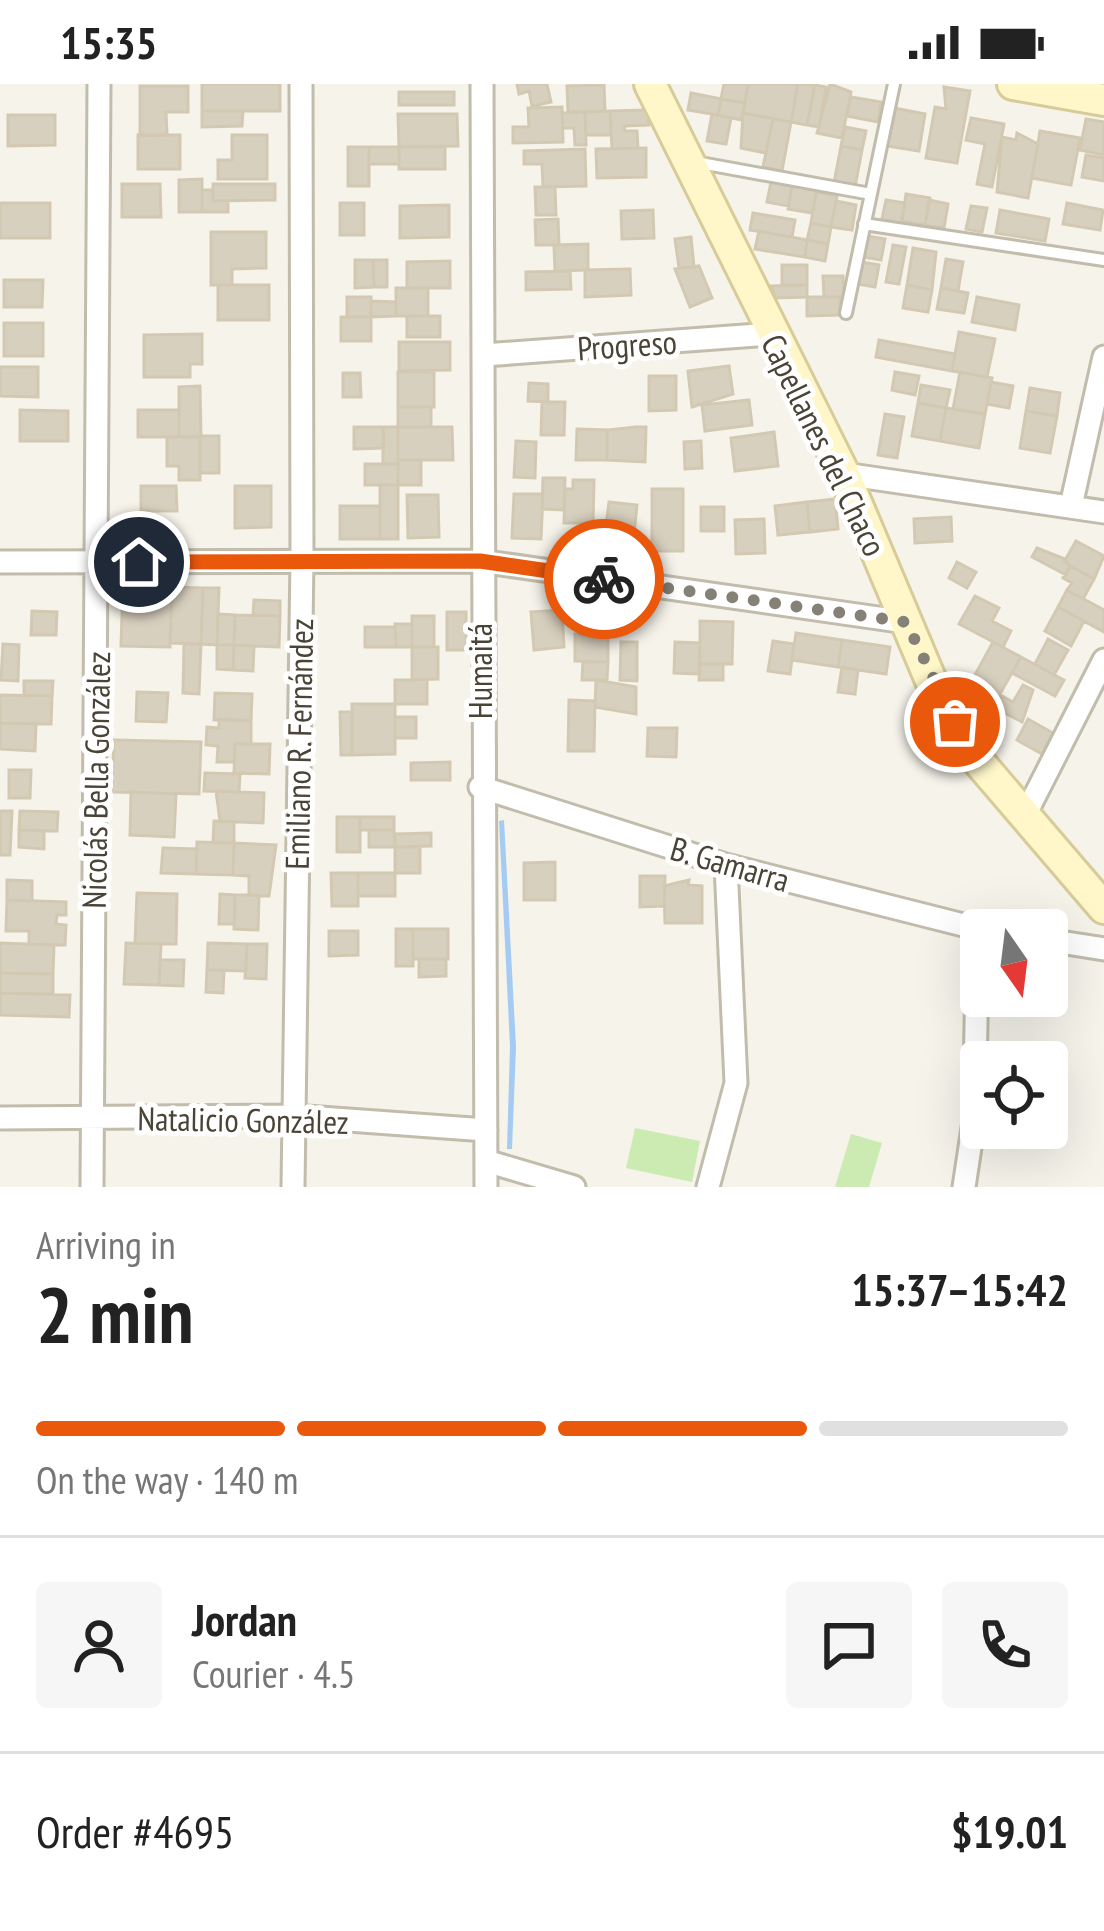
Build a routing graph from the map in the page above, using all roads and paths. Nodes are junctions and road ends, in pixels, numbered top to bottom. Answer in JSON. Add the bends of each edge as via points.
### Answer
{"nodes":[{"id":1,"x":99,"y":84,"type":"edge"},
{"id":2,"x":301,"y":84,"type":"edge"},
{"id":3,"x":482,"y":84,"type":"edge"},
{"id":4,"x":650,"y":84,"type":"edge"},
{"id":5,"x":894,"y":84,"type":"edge"},
{"id":6,"x":1013,"y":84,"type":"edge"},
{"id":7,"x":1104,"y":100,"type":"edge"},
{"id":8,"x":686,"y":161,"type":"junction"},
{"id":9,"x":871,"y":194,"type":"junction"},
{"id":10,"x":864,"y":224,"type":"junction"},
{"id":11,"x":1104,"y":260,"type":"edge"},
{"id":12,"x":846,"y":313,"type":"dead end"},
{"id":13,"x":771,"y":334,"type":"junction"},
{"id":14,"x":484,"y":355,"type":"junction"},
{"id":15,"x":1104,"y":357,"type":"edge"},
{"id":16,"x":844,"y":474,"type":"junction"},
{"id":17,"x":1070,"y":506,"type":"junction"},
{"id":18,"x":1104,"y":512,"type":"edge"},
{"id":19,"x":302,"y":558,"type":"junction"},
{"id":20,"x":480,"y":561,"type":"junction"},
{"id":21,"x":0,"y":562,"type":"edge"},
{"id":22,"x":98,"y":563,"type":"junction"},
{"id":23,"x":906,"y":622,"type":"junction"},
{"id":24,"x":1104,"y":660,"type":"edge"},
{"id":25,"x":480,"y":787,"type":"junction"},
{"id":26,"x":1025,"y":815,"type":"junction"},
{"id":27,"x":726,"y":865,"type":"junction"},
{"id":28,"x":1104,"y":908,"type":"edge"},
{"id":29,"x":960,"y":925,"type":"edge"},
{"id":30,"x":1068,"y":943,"type":"edge"},
{"id":31,"x":1104,"y":949,"type":"edge"},
{"id":32,"x":977,"y":1017,"type":"edge"},
{"id":33,"x":293,"y":1116,"type":"junction"},
{"id":34,"x":0,"y":1118,"type":"edge"},
{"id":35,"x":92,"y":1118,"type":"junction"},
{"id":36,"x":486,"y":1130,"type":"junction"},
{"id":37,"x":485,"y":1161,"type":"junction"},
{"id":38,"x":92,"y":1187,"type":"edge"},
{"id":39,"x":293,"y":1187,"type":"edge"},
{"id":40,"x":486,"y":1187,"type":"edge"},
{"id":41,"x":574,"y":1187,"type":"edge"},
{"id":42,"x":708,"y":1187,"type":"edge"},
{"id":43,"x":964,"y":1187,"type":"edge"}],
"edges":[{"from":1,"to":22,"type":"street","name":"Nicolás Bella González"},
{"from":2,"to":19,"type":"street","name":"Emiliano R. Fernández"},
{"from":3,"to":14,"type":"street","name":"Humaitá"},
{"from":4,"to":8,"type":"street","name":"Capellanes del Chaco"},
{"from":5,"to":9,"type":"lane"},
{"from":6,"to":7,"type":"street"},
{"from":8,"to":9,"type":"lane"},
{"from":8,"to":13,"type":"street","name":"Capellanes del Chaco"},
{"from":9,"to":10,"type":"lane"},
{"from":10,"to":11,"type":"lane"},
{"from":10,"to":12,"type":"lane"},
{"from":13,"to":14,"type":"street","name":"Progreso"},
{"from":13,"to":16,"type":"street","name":"Capellanes del Chaco"},
{"from":14,"to":20,"type":"street","name":"Humaitá"},
{"from":15,"to":17,"type":"street"},
{"from":16,"to":17,"type":"street"},
{"from":16,"to":23,"type":"street","name":"Capellanes del Chaco"},
{"from":17,"to":18,"type":"street"},
{"from":19,"to":20,"type":"street"},
{"from":19,"to":22,"type":"street"},
{"from":19,"to":33,"type":"street","name":"Emiliano R. Fernández"},
{"from":20,"to":23,"type":"street"},
{"from":20,"to":25,"type":"street","name":"Humaitá"},
{"from":21,"to":22,"type":"street"},
{"from":22,"to":35,"type":"street","name":"Nicolás Bella González"},
{"from":23,"to":26,"type":"street","name":"Capellanes del Chaco","via":[[979,762]]},
{"from":24,"to":26,"type":"street"},
{"from":25,"to":27,"type":"street","name":"B. Gamarra"},
{"from":25,"to":36,"type":"street","name":"Humaitá"},
{"from":26,"to":28,"type":"street","name":"Capellanes del Chaco"},
{"from":27,"to":29,"type":"street","name":"B. Gamarra"},
{"from":27,"to":42,"type":"street","via":[[736,1083]]},
{"from":30,"to":31,"type":"street"},
{"from":32,"to":43,"type":"street"},
{"from":33,"to":35,"type":"street","name":"Natalicio González"},
{"from":33,"to":36,"type":"street","name":"Natalicio González"},
{"from":33,"to":39,"type":"street","name":"Emiliano R. Fernández"},
{"from":34,"to":35,"type":"street","name":"Natalicio González"},
{"from":35,"to":38,"type":"street","name":"Nicolás Bella González"},
{"from":36,"to":37,"type":"street","name":"Humaitá"},
{"from":37,"to":40,"type":"street","name":"Humaitá"},
{"from":37,"to":41,"type":"street"}]}
